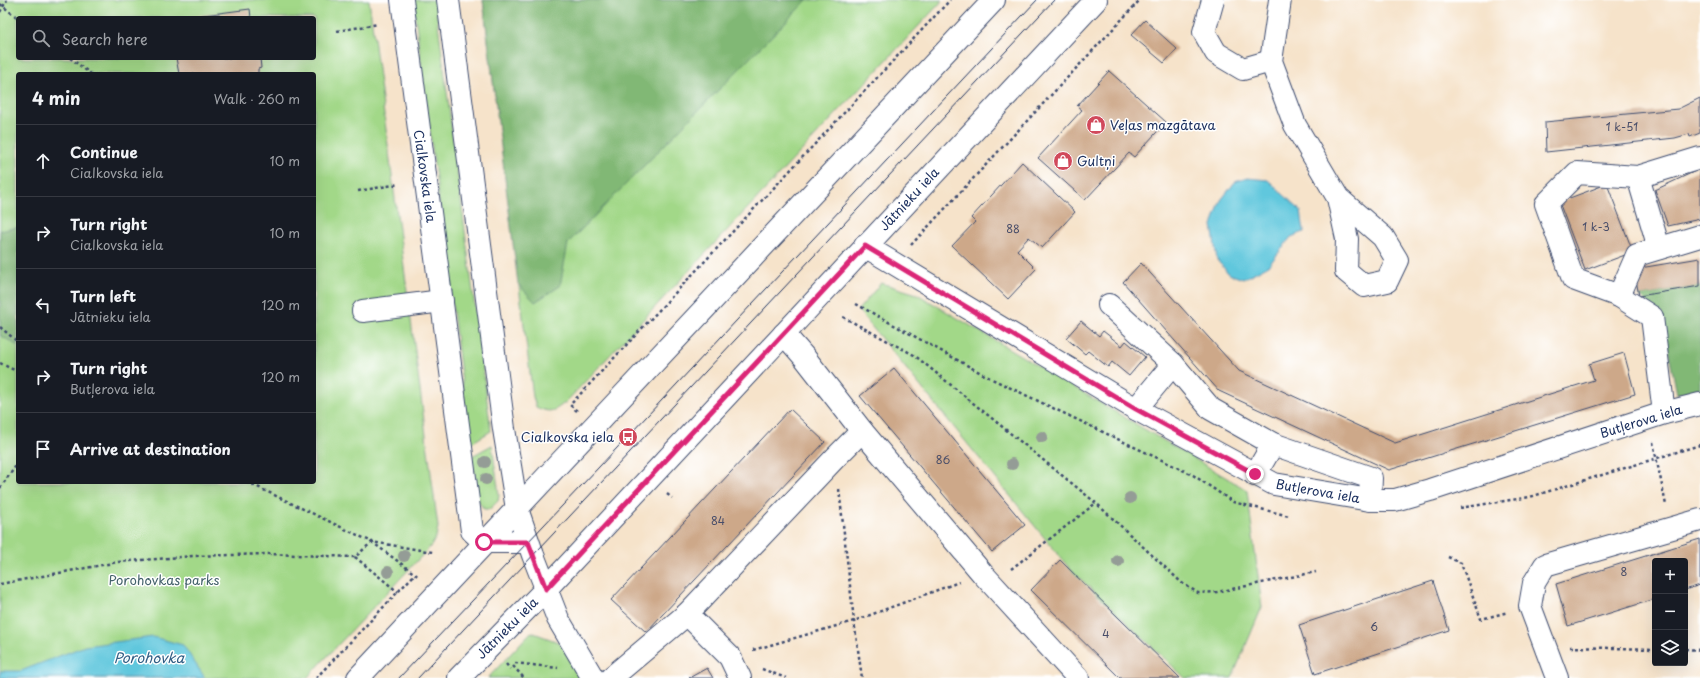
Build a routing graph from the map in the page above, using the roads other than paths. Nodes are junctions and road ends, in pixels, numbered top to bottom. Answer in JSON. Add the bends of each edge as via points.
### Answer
{"nodes":[{"id":1,"x":402,"y":0,"type":"edge"},
{"id":2,"x":448,"y":0,"type":"edge"},
{"id":3,"x":994,"y":0,"type":"edge"},
{"id":4,"x":1096,"y":0,"type":"edge"},
{"id":5,"x":1213,"y":0,"type":"edge"},
{"id":6,"x":1280,"y":0,"type":"edge"},
{"id":7,"x":1271,"y":62,"type":"junction"},
{"id":8,"x":1700,"y":158,"type":"edge"},
{"id":9,"x":1638,"y":176,"type":"junction"},
{"id":10,"x":1338,"y":198,"type":"dead end"},
{"id":11,"x":1700,"y":236,"type":"edge"},
{"id":12,"x":865,"y":246,"type":"junction"},
{"id":13,"x":1659,"y":248,"type":"junction"},
{"id":14,"x":1619,"y":296,"type":"junction"},
{"id":15,"x":442,"y":301,"type":"junction"},
{"id":16,"x":1109,"y":305,"type":"dead end"},
{"id":17,"x":363,"y":311,"type":"dead end"},
{"id":18,"x":784,"y":334,"type":"junction"},
{"id":19,"x":1173,"y":364,"type":"junction"},
{"id":20,"x":1700,"y":404,"type":"edge"},
{"id":21,"x":1136,"y":409,"type":"junction"},
{"id":22,"x":1664,"y":413,"type":"junction"},
{"id":23,"x":862,"y":431,"type":"junction"},
{"id":24,"x":1273,"y":444,"type":"junction"},
{"id":25,"x":1255,"y":474,"type":"junction"},
{"id":26,"x":1370,"y":500,"type":"junction"},
{"id":27,"x":517,"y":509,"type":"junction"},
{"id":28,"x":1700,"y":520,"type":"edge"},
{"id":29,"x":484,"y":542,"type":"junction"},
{"id":30,"x":528,"y":542,"type":"junction"},
{"id":31,"x":546,"y":589,"type":"junction"},
{"id":32,"x":687,"y":614,"type":"junction"},
{"id":33,"x":358,"y":678,"type":"edge"},
{"id":34,"x":459,"y":678,"type":"edge"},
{"id":35,"x":593,"y":678,"type":"edge"},
{"id":36,"x":611,"y":678,"type":"edge"},
{"id":37,"x":740,"y":678,"type":"edge"},
{"id":38,"x":1078,"y":678,"type":"edge"},
{"id":39,"x":1557,"y":678,"type":"edge"}],
"edges":[{"from":1,"to":15,"type":"street","name":"Cialkovska iela"},
{"from":2,"to":27,"type":"street","via":[[504,429]]},
{"from":3,"to":27,"type":"street"},
{"from":4,"to":12,"type":"street","name":"Jātnieku iela"},
{"from":5,"to":7,"type":"street","via":[[1204,32],[1216,53],[1244,69]]},
{"from":6,"to":7,"type":"street"},
{"from":7,"to":10,"type":"street","via":[[1295,125]]},
{"from":8,"to":9,"type":"street"},
{"from":9,"to":13,"type":"street"},
{"from":9,"to":14,"type":"street","via":[[1577,173],[1546,204],[1573,279]]},
{"from":11,"to":13,"type":"street"},
{"from":12,"to":18,"type":"street","name":"Jātnieku iela"},
{"from":12,"to":21,"type":"street","name":"Butļerova iela"},
{"from":13,"to":14,"type":"street","via":[[1637,255]]},
{"from":14,"to":22,"type":"street","via":[[1652,318]]},
{"from":15,"to":17,"type":"street"},
{"from":15,"to":29,"type":"street","name":"Cialkovska iela","via":[[472,531]]},
{"from":16,"to":19,"type":"street"},
{"from":18,"to":23,"type":"street","via":[[806,358]]},
{"from":18,"to":31,"type":"street","name":"Jātnieku iela"},
{"from":19,"to":21,"type":"street"},
{"from":19,"to":24,"type":"street","via":[[1211,409]]},
{"from":20,"to":22,"type":"street","name":"Butļerova iela"},
{"from":21,"to":25,"type":"street","name":"Butļerova iela"},
{"from":22,"to":26,"type":"street","name":"Butļerova iela","via":[[1430,490],[1395,500]]},
{"from":23,"to":32,"type":"street"},
{"from":23,"to":38,"type":"street","via":[[987,579]]},
{"from":24,"to":25,"type":"street"},
{"from":24,"to":26,"type":"street","via":[[1372,478]]},
{"from":25,"to":26,"type":"street","name":"Butļerova iela","via":[[1274,484]]},
{"from":27,"to":29,"type":"street"},
{"from":27,"to":30,"type":"street"},
{"from":28,"to":39,"type":"street","via":[[1545,565],[1534,583],[1530,606]]},
{"from":29,"to":30,"type":"street"},
{"from":29,"to":33,"type":"street"},
{"from":30,"to":31,"type":"street"},
{"from":31,"to":34,"type":"street","name":"Jātnieku iela"},
{"from":31,"to":35,"type":"street","via":[[558,619]]},
{"from":32,"to":36,"type":"street"},
{"from":32,"to":37,"type":"street","via":[[730,657]]}]}
